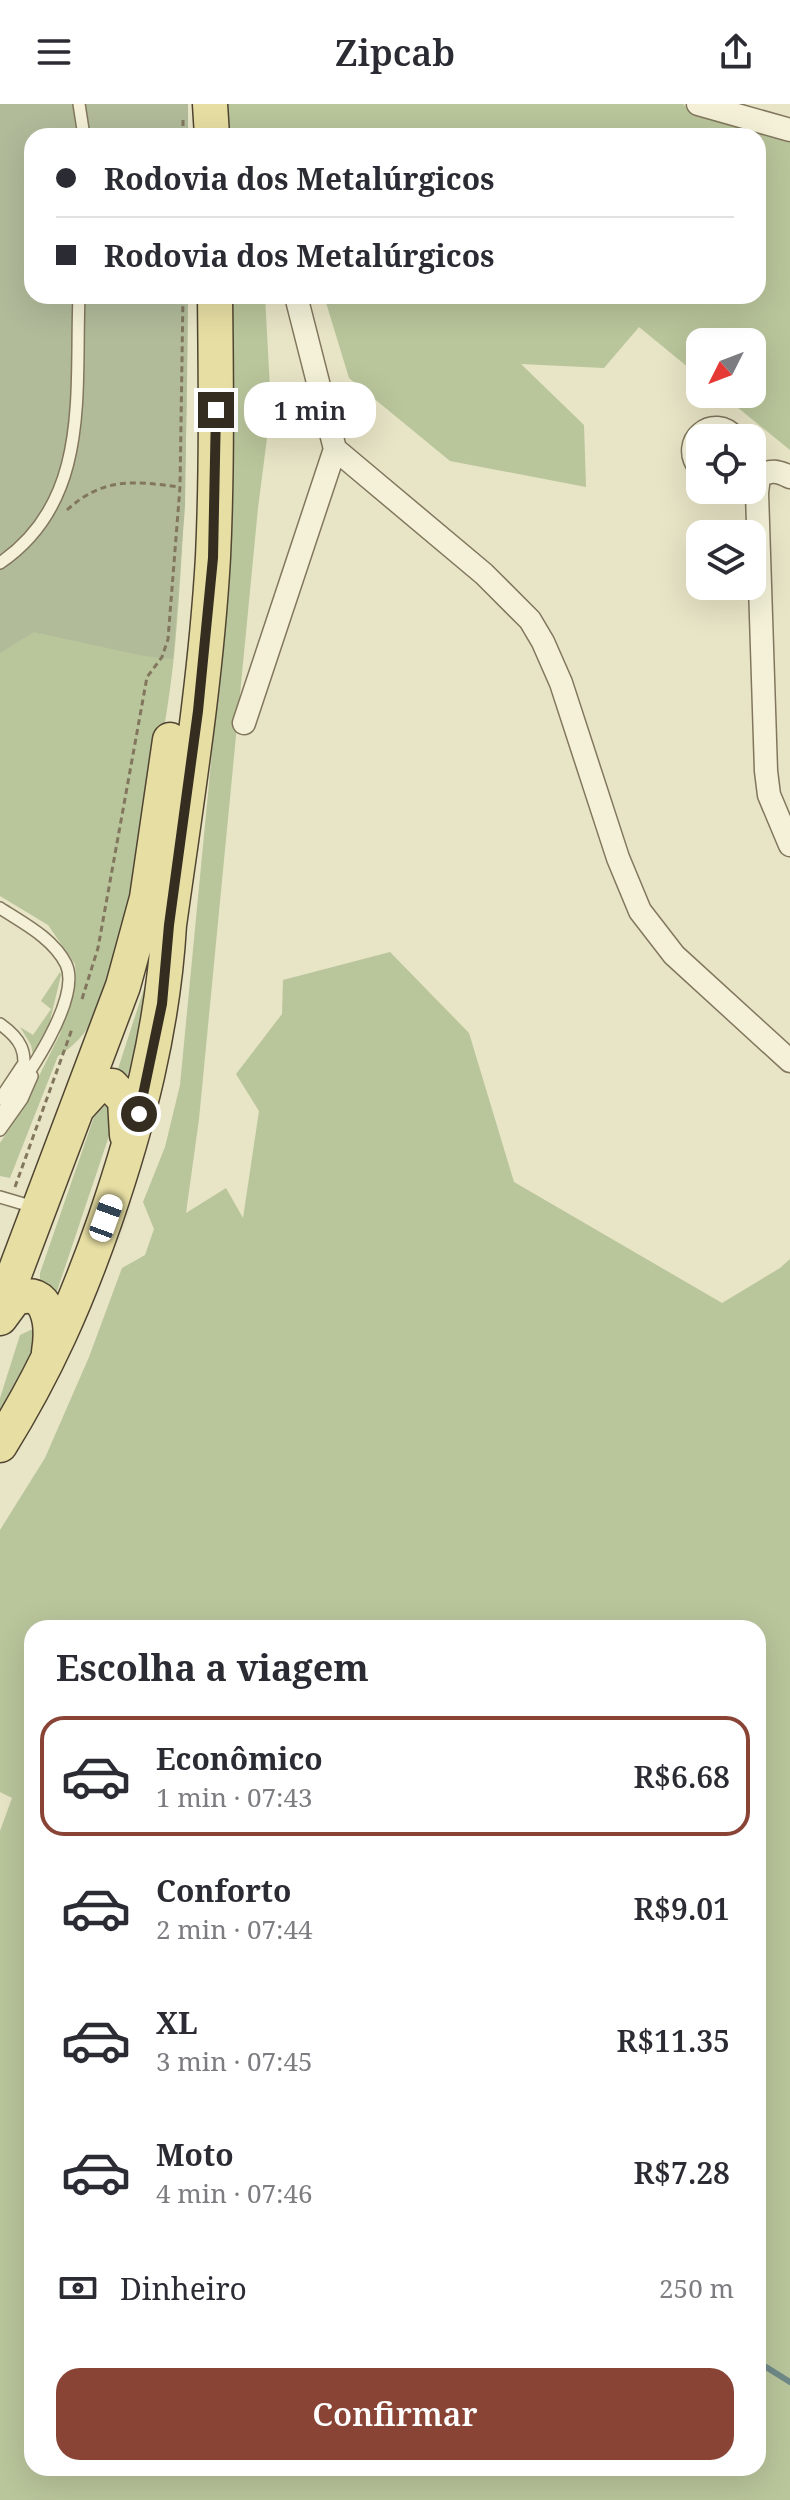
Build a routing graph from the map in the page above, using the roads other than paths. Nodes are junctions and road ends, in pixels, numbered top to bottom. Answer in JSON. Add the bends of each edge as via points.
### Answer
{"nodes":[{"id":1,"x":79,"y":104,"type":"edge"},
{"id":2,"x":698,"y":104,"type":"edge"},
{"id":3,"x":83,"y":128,"type":"edge"},
{"id":4,"x":790,"y":130,"type":"edge"},
{"id":5,"x":79,"y":304,"type":"edge"},
{"id":6,"x":196,"y":304,"type":"edge"},
{"id":7,"x":215,"y":304,"type":"edge"},
{"id":8,"x":298,"y":304,"type":"edge"},
{"id":9,"x":335,"y":449,"type":"junction"},
{"id":10,"x":766,"y":472,"type":"edge"},
{"id":11,"x":790,"y":477,"type":"edge"},
{"id":12,"x":757,"y":504,"type":"edge"},
{"id":13,"x":0,"y":563,"type":"edge"},
{"id":14,"x":244,"y":723,"type":"dead end"},
{"id":15,"x":790,"y":845,"type":"edge"},
{"id":16,"x":0,"y":908,"type":"edge"},
{"id":17,"x":0,"y":1024,"type":"edge"},
{"id":18,"x":43,"y":1049,"type":"junction"},
{"id":19,"x":790,"y":1061,"type":"edge"},
{"id":20,"x":25,"y":1062,"type":"junction"},
{"id":21,"x":17,"y":1089,"type":"junction"},
{"id":22,"x":0,"y":1099,"type":"edge"},
{"id":23,"x":78,"y":1107,"type":"junction"},
{"id":24,"x":0,"y":1115,"type":"edge"},
{"id":25,"x":0,"y":1130,"type":"edge"},
{"id":26,"x":126,"y":1159,"type":"junction"},
{"id":27,"x":17,"y":1202,"type":"edge"},
{"id":28,"x":0,"y":1312,"type":"edge"},
{"id":29,"x":0,"y":1318,"type":"edge"},
{"id":30,"x":46,"y":1368,"type":"junction"},
{"id":31,"x":0,"y":1445,"type":"edge"}],
"edges":[{"from":1,"to":3,"type":"lane"},
{"from":2,"to":4,"type":"street"},
{"from":5,"to":13,"type":"lane","via":[[72,444],[59,495],[45,520]]},
{"from":6,"to":23,"type":"main road","via":[[190,574],[157,839],[135,945]]},
{"from":7,"to":26,"type":"main road","via":[[216,438],[207,633],[162,1004]]},
{"from":8,"to":9,"type":"street"},
{"from":9,"to":14,"type":"street"},
{"from":9,"to":19,"type":"street","via":[[484,574],[530,620],[561,683],[640,911],[674,955]]},
{"from":10,"to":11,"type":"street"},
{"from":12,"to":15,"type":"street","via":[[766,771],[775,812]]},
{"from":16,"to":18,"type":"lane","via":[[56,950],[69,975],[57,1024]]},
{"from":17,"to":20,"type":"lane","via":[[20,1042]]},
{"from":18,"to":21,"type":"lane"},
{"from":18,"to":25,"type":"lane","via":[[26,1090]]},
{"from":20,"to":21,"type":"lane"},
{"from":20,"to":22,"type":"lane"},
{"from":21,"to":24,"type":"lane"},
{"from":23,"to":26,"type":"main road","via":[[98,1085],[119,1091],[127,1110]]},
{"from":23,"to":27,"type":"main road"},
{"from":26,"to":30,"type":"main road","via":[[78,1298]]},
{"from":27,"to":28,"type":"main road","via":[[13,1263]]},
{"from":29,"to":30,"type":"main road","via":[[21,1296],[42,1303],[52,1330]]},
{"from":30,"to":31,"type":"main road"}]}
